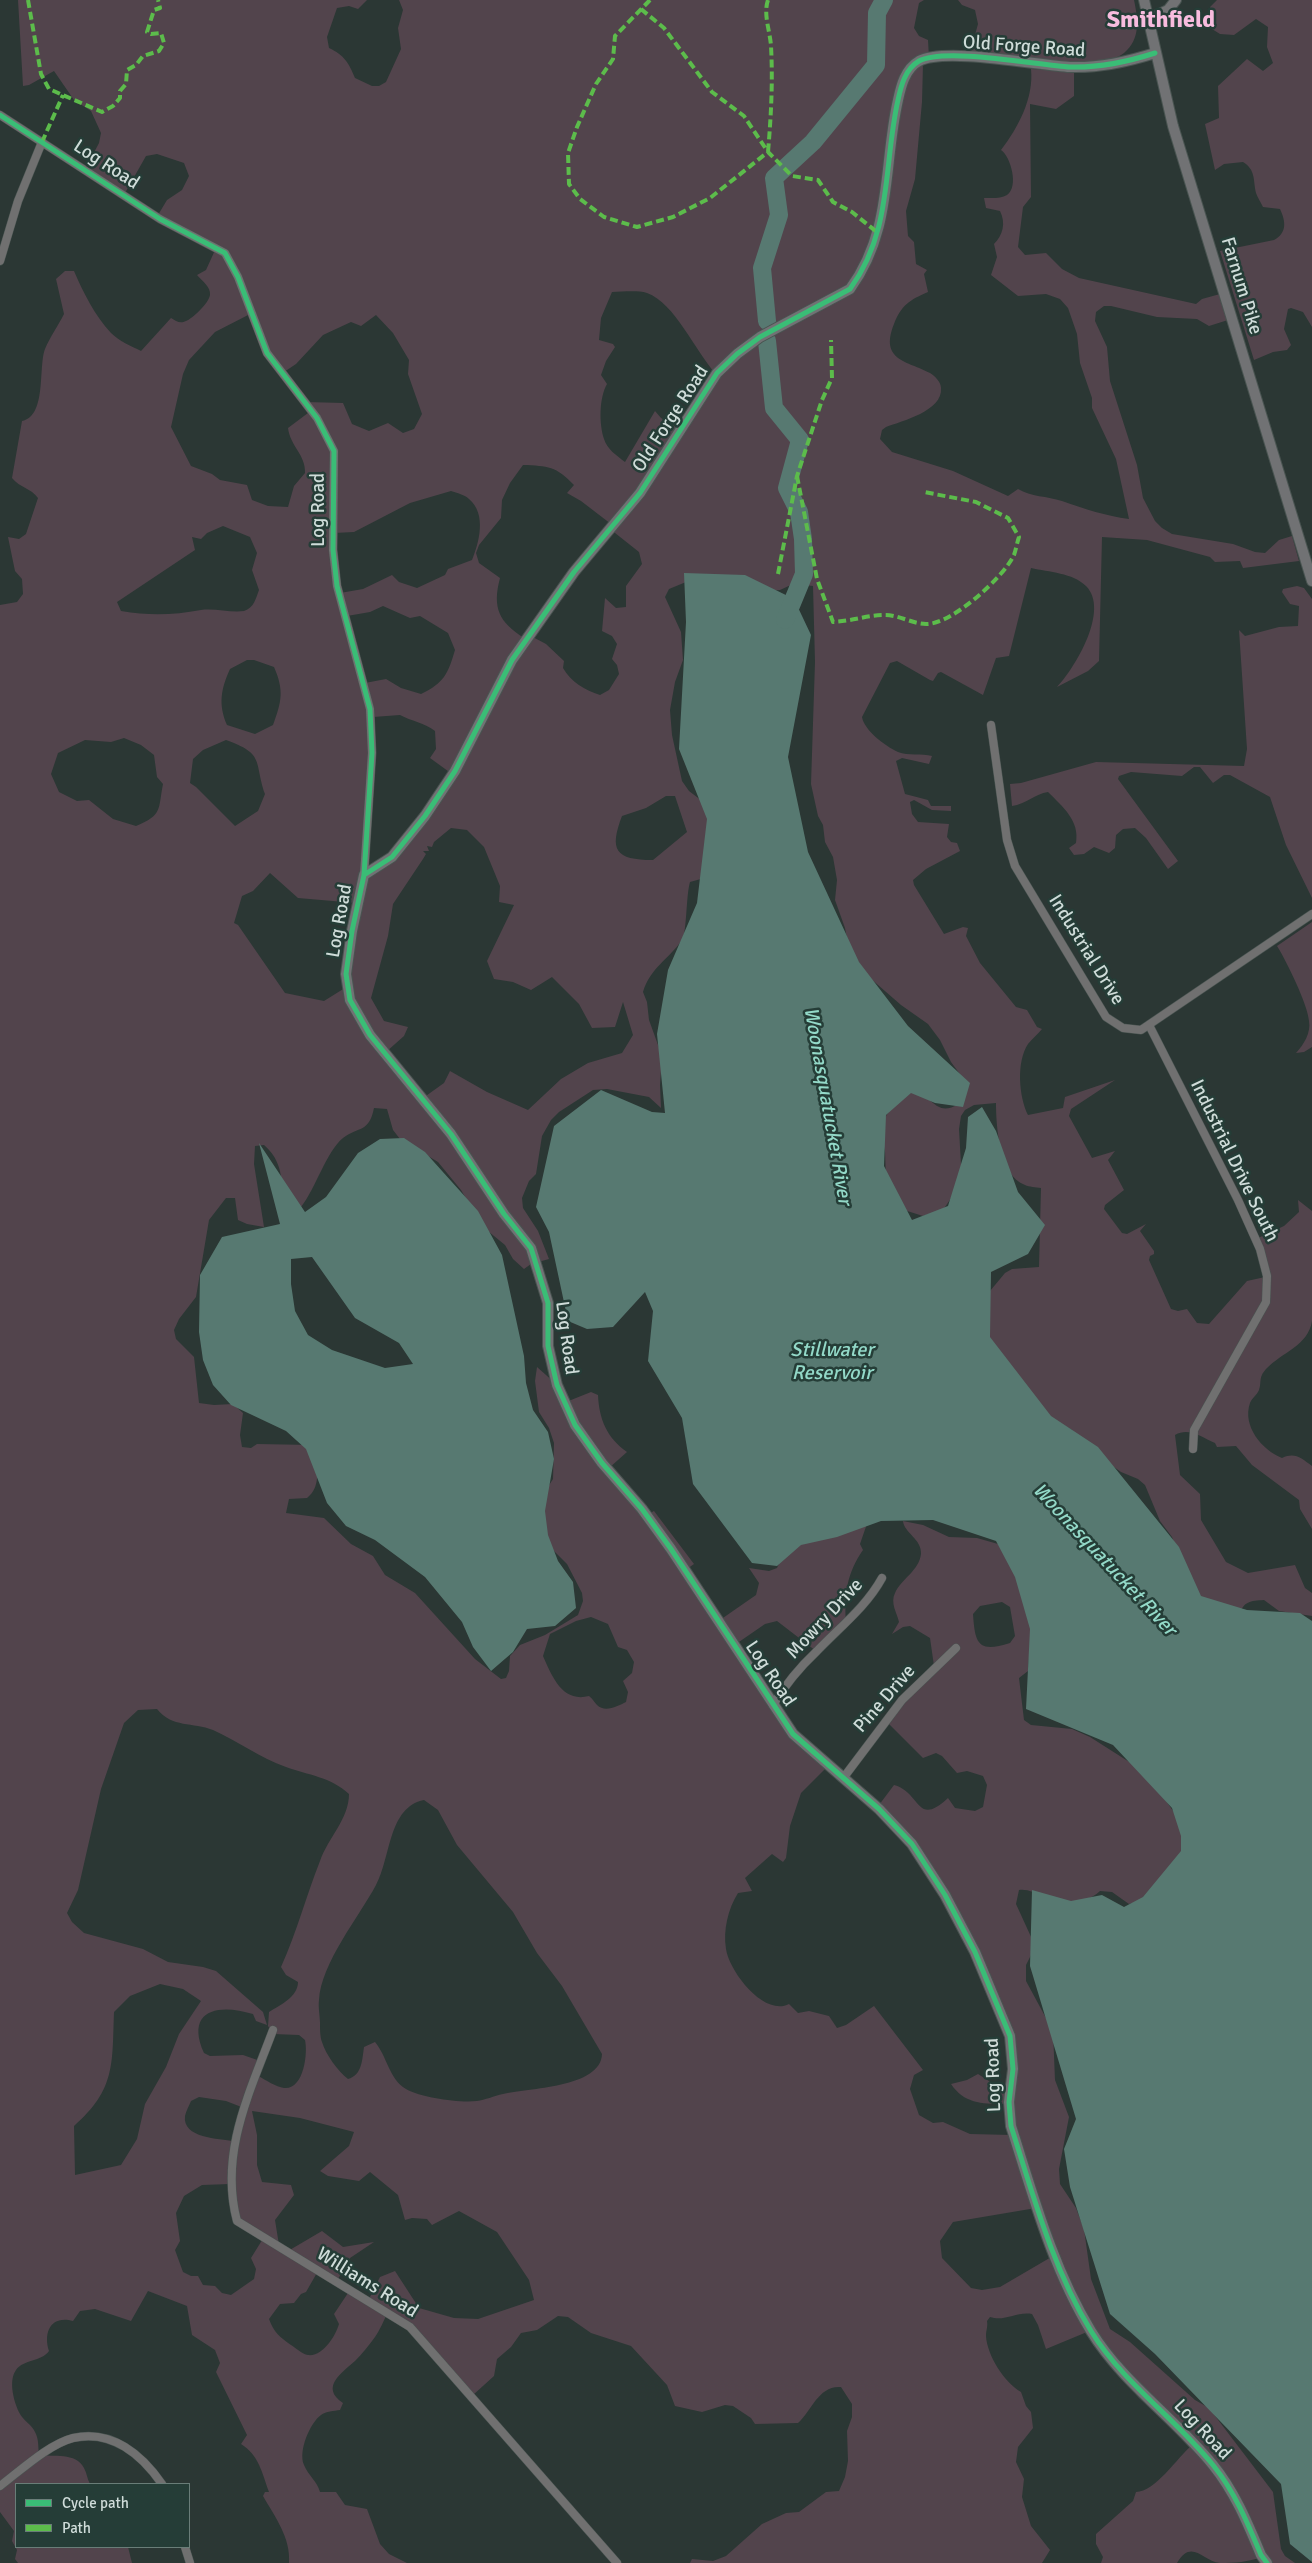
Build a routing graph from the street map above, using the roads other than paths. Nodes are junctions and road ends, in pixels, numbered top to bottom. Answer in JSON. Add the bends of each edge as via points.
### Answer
{"nodes":[{"id":1,"x":1144,"y":0,"type":"edge"},
{"id":2,"x":1176,"y":0,"type":"edge"},
{"id":3,"x":1149,"y":20,"type":"junction"},
{"id":4,"x":1155,"y":53,"type":"junction"},
{"id":5,"x":0,"y":115,"type":"edge"},
{"id":6,"x":42,"y":142,"type":"junction"},
{"id":7,"x":0,"y":262,"type":"edge"},
{"id":8,"x":1312,"y":581,"type":"edge"},
{"id":9,"x":991,"y":725,"type":"dead end"},
{"id":10,"x":364,"y":876,"type":"junction"},
{"id":11,"x":1312,"y":914,"type":"edge"},
{"id":12,"x":1149,"y":1025,"type":"junction"},
{"id":13,"x":1193,"y":1449,"type":"dead end"},
{"id":14,"x":882,"y":1578,"type":"dead end"},
{"id":15,"x":956,"y":1648,"type":"dead end"},
{"id":16,"x":772,"y":1705,"type":"junction"},
{"id":17,"x":844,"y":1777,"type":"junction"},
{"id":18,"x":273,"y":2030,"type":"dead end"},
{"id":19,"x":161,"y":2483,"type":"edge"},
{"id":20,"x":0,"y":2486,"type":"edge"},
{"id":21,"x":185,"y":2548,"type":"edge"},
{"id":22,"x":190,"y":2563,"type":"edge"},
{"id":23,"x":617,"y":2563,"type":"edge"},
{"id":24,"x":1267,"y":2563,"type":"edge"}],
"edges":[{"from":1,"to":3,"type":"street","name":"Farnum Pike"},
{"from":2,"to":3,"type":"street","via":[[1168,10]]},
{"from":3,"to":4,"type":"street","name":"Farnum Pike"},
{"from":4,"to":8,"type":"street","name":"Farnum Pike","via":[[1173,126]]},
{"from":4,"to":10,"type":"street","name":"Old Forge Road","via":[[1122,64],[1095,66],[1070,67],[959,56],[925,59],[913,66],[902,83],[896,108],[881,223],[859,277],[850,289],[760,337],[717,373],[640,493],[574,572],[512,660],[455,771],[425,816],[392,857]]},
{"from":5,"to":6,"type":"street","name":"Log Road"},
{"from":6,"to":7,"type":"street","via":[[18,200]]},
{"from":6,"to":10,"type":"street","name":"Log Road","via":[[160,219],[225,253],[238,277],[267,352],[317,418],[334,451],[333,550],[336,578],[370,710],[372,753]]},
{"from":9,"to":12,"type":"street","name":"Industrial Drive","via":[[1007,840],[1015,866],[1106,1017],[1123,1028],[1141,1030]]},
{"from":10,"to":16,"type":"street","name":"Log Road","via":[[346,974],[350,1000],[370,1035],[451,1134],[504,1214],[531,1248],[548,1303],[548,1346],[557,1385],[575,1424],[671,1549]]},
{"from":11,"to":12,"type":"street","name":"Industrial Drive"},
{"from":12,"to":13,"type":"street","name":"Industrial Drive South","via":[[1238,1200],[1260,1250],[1267,1276],[1266,1302],[1194,1430]]},
{"from":14,"to":16,"type":"street","name":"Mowry Drive","via":[[872,1597],[785,1685]]},
{"from":15,"to":17,"type":"street","name":"Pine Drive","via":[[902,1700]]},
{"from":16,"to":17,"type":"street","name":"Log Road","via":[[793,1734]]},
{"from":17,"to":24,"type":"street","name":"Log Road","via":[[912,1844],[945,1894],[975,1952],[1010,2036],[1013,2069],[1009,2102],[1011,2126],[1068,2287],[1091,2331],[1112,2360],[1212,2464],[1231,2489]]},
{"from":18,"to":23,"type":"street","name":"Williams Road","via":[[239,2122],[232,2159],[230,2197],[237,2221],[410,2327]]},
{"from":19,"to":20,"type":"street","via":[[148,2464],[130,2448],[103,2437],[73,2438],[44,2452]]},
{"from":21,"to":22,"type":"street"}]}
